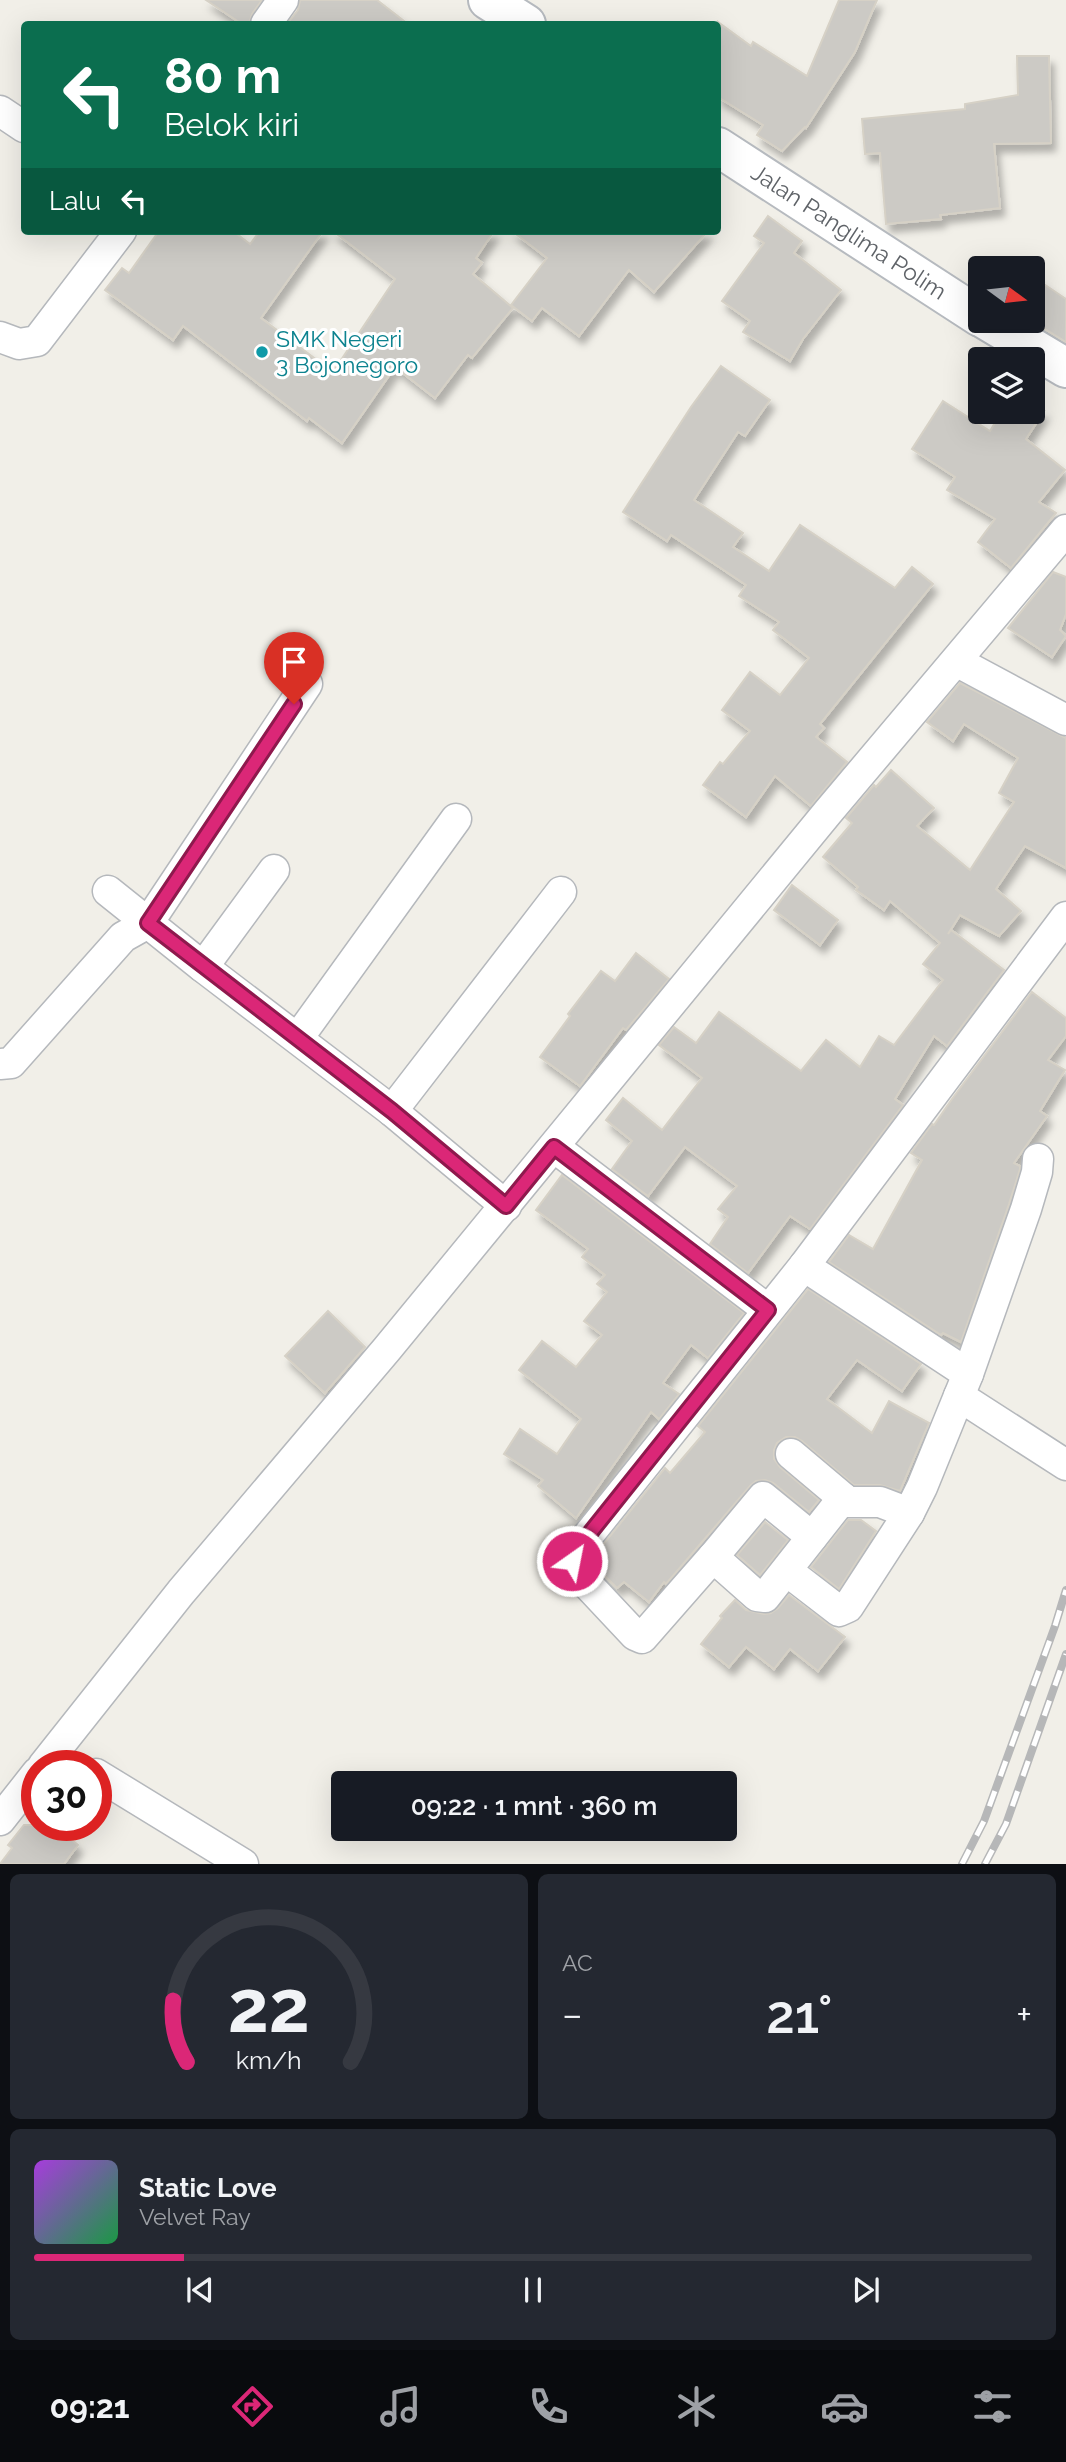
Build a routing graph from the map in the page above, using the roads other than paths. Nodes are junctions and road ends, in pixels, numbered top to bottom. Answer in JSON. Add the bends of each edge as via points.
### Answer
{"nodes":[{"id":1,"x":283,"y":0,"type":"edge"},
{"id":2,"x":268,"y":21,"type":"edge"},
{"id":3,"x":0,"y":111,"type":"edge"},
{"id":4,"x":21,"y":125,"type":"edge"},
{"id":5,"x":721,"y":149,"type":"edge"},
{"id":6,"x":118,"y":235,"type":"edge"},
{"id":7,"x":968,"y":309,"type":"edge"},
{"id":8,"x":1008,"y":333,"type":"edge"},
{"id":9,"x":0,"y":337,"type":"edge"},
{"id":10,"x":1066,"y":368,"type":"edge"},
{"id":11,"x":1066,"y":530,"type":"edge"},
{"id":12,"x":956,"y":661,"type":"junction"},
{"id":13,"x":307,"y":684,"type":"dead end"},
{"id":14,"x":1066,"y":720,"type":"edge"},
{"id":15,"x":456,"y":819,"type":"dead end"},
{"id":16,"x":274,"y":870,"type":"dead end"},
{"id":17,"x":108,"y":891,"type":"dead end"},
{"id":18,"x":561,"y":892,"type":"dead end"},
{"id":19,"x":1066,"y":917,"type":"edge"},
{"id":20,"x":148,"y":923,"type":"junction"},
{"id":21,"x":203,"y":967,"type":"junction"},
{"id":22,"x":298,"y":1038,"type":"junction"},
{"id":23,"x":0,"y":1065,"type":"edge"},
{"id":24,"x":392,"y":1111,"type":"junction"},
{"id":25,"x":554,"y":1147,"type":"junction"},
{"id":26,"x":1038,"y":1159,"type":"dead end"},
{"id":27,"x":506,"y":1206,"type":"junction"},
{"id":28,"x":804,"y":1266,"type":"junction"},
{"id":29,"x":768,"y":1310,"type":"junction"},
{"id":30,"x":964,"y":1385,"type":"junction"},
{"id":31,"x":791,"y":1454,"type":"dead end"},
{"id":32,"x":1066,"y":1465,"type":"edge"},
{"id":33,"x":843,"y":1498,"type":"junction"},
{"id":34,"x":909,"y":1513,"type":"junction"},
{"id":35,"x":812,"y":1537,"type":"junction"},
{"id":36,"x":713,"y":1557,"type":"junction"},
{"id":37,"x":787,"y":1571,"type":"junction"},
{"id":38,"x":55,"y":1750,"type":"edge"},
{"id":39,"x":112,"y":1784,"type":"edge"},
{"id":40,"x":21,"y":1793,"type":"edge"},
{"id":41,"x":0,"y":1820,"type":"edge"},
{"id":42,"x":243,"y":1864,"type":"edge"}],
"edges":[{"from":1,"to":2,"type":"street"},
{"from":3,"to":4,"type":"street"},
{"from":5,"to":7,"type":"main road","name":"Jalan Panglima Polim"},
{"from":6,"to":9,"type":"street","via":[[37,341],[19,344]]},
{"from":8,"to":10,"type":"main road"},
{"from":11,"to":12,"type":"street"},
{"from":12,"to":14,"type":"street"},
{"from":12,"to":25,"type":"street"},
{"from":13,"to":20,"type":"street"},
{"from":15,"to":22,"type":"street"},
{"from":16,"to":21,"type":"street"},
{"from":17,"to":20,"type":"street"},
{"from":18,"to":24,"type":"street"},
{"from":19,"to":28,"type":"street"},
{"from":20,"to":21,"type":"street"},
{"from":20,"to":23,"type":"street","via":[[123,937],[11,1063]]},
{"from":21,"to":22,"type":"street"},
{"from":22,"to":24,"type":"street"},
{"from":24,"to":27,"type":"street"},
{"from":25,"to":27,"type":"street"},
{"from":25,"to":29,"type":"street"},
{"from":26,"to":30,"type":"street","via":[[1026,1209]]},
{"from":27,"to":38,"type":"street","via":[[181,1592]]},
{"from":28,"to":29,"type":"street"},
{"from":28,"to":30,"type":"street"},
{"from":29,"to":36,"type":"street","via":[[578,1548],[571,1564],[642,1638]]},
{"from":30,"to":32,"type":"street"},
{"from":30,"to":34,"type":"street"},
{"from":31,"to":33,"type":"street"},
{"from":33,"to":34,"type":"street","via":[[854,1504],[880,1502]]},
{"from":33,"to":35,"type":"street"},
{"from":34,"to":37,"type":"street","via":[[842,1612]]},
{"from":35,"to":36,"type":"street","via":[[763,1497]]},
{"from":35,"to":37,"type":"street"},
{"from":36,"to":37,"type":"street","via":[[761,1598]]},
{"from":39,"to":42,"type":"street"},
{"from":40,"to":41,"type":"street"}]}
